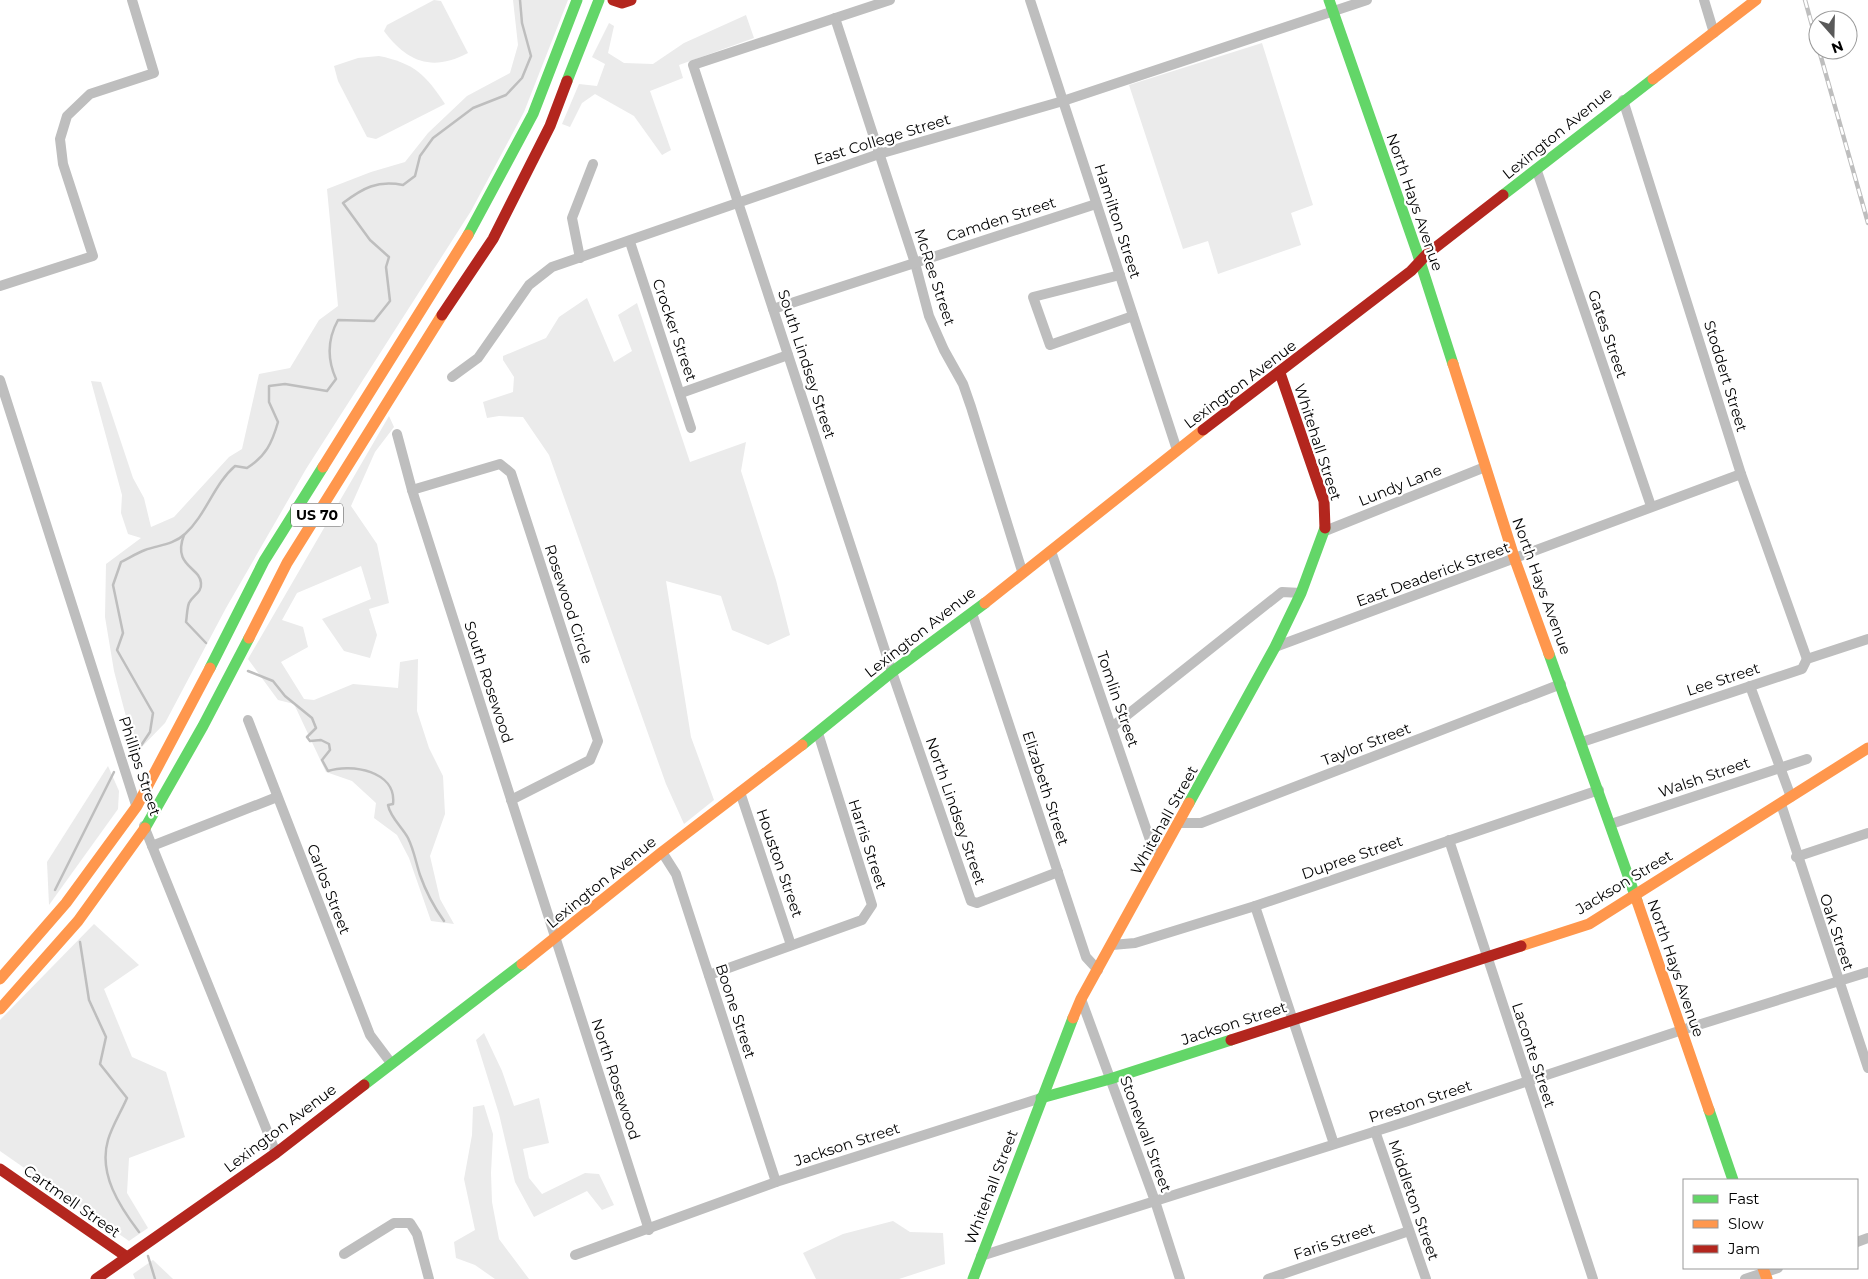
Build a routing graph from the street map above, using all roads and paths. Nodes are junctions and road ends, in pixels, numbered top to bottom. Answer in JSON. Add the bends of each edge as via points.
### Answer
{"nodes":[{"id":1,"x":132,"y":0,"type":"edge"},
{"id":2,"x":577,"y":0,"type":"edge"},
{"id":3,"x":599,"y":0,"type":"edge"},
{"id":4,"x":613,"y":0,"type":"edge"},
{"id":5,"x":630,"y":0,"type":"edge"},
{"id":6,"x":890,"y":0,"type":"edge"},
{"id":7,"x":1030,"y":0,"type":"edge"},
{"id":8,"x":1367,"y":0,"type":"edge"},
{"id":9,"x":1704,"y":0,"type":"edge"},
{"id":10,"x":1756,"y":0,"type":"edge"},
{"id":11,"x":1331,"y":5,"type":"edge"},
{"id":12,"x":835,"y":18,"type":"junction"},
{"id":13,"x":1714,"y":33,"type":"junction"},
{"id":14,"x":1623,"y":100,"type":"junction"},
{"id":15,"x":1063,"y":101,"type":"junction"},
{"id":16,"x":879,"y":154,"type":"junction"},
{"id":17,"x":593,"y":164,"type":"dead end"},
{"id":18,"x":1536,"y":170,"type":"junction"},
{"id":19,"x":738,"y":201,"type":"junction"},
{"id":20,"x":1096,"y":204,"type":"junction"},
{"id":21,"x":630,"y":242,"type":"junction"},
{"id":22,"x":580,"y":258,"type":"junction"},
{"id":23,"x":1420,"y":260,"type":"junction"},
{"id":24,"x":915,"y":263,"type":"junction"},
{"id":25,"x":1120,"y":275,"type":"junction"},
{"id":26,"x":0,"y":286,"type":"edge"},
{"id":27,"x":773,"y":309,"type":"junction"},
{"id":28,"x":1133,"y":316,"type":"junction"},
{"id":29,"x":788,"y":355,"type":"junction"},
{"id":30,"x":1280,"y":373,"type":"junction"},
{"id":31,"x":452,"y":378,"type":"dead end"},
{"id":32,"x":0,"y":380,"type":"edge"},
{"id":33,"x":681,"y":393,"type":"junction"},
{"id":34,"x":691,"y":428,"type":"dead end"},
{"id":35,"x":397,"y":434,"type":"dead end"},
{"id":36,"x":1177,"y":450,"type":"junction"},
{"id":37,"x":1485,"y":467,"type":"junction"},
{"id":38,"x":1741,"y":474,"type":"junction"},
{"id":39,"x":412,"y":490,"type":"junction"},
{"id":40,"x":1652,"y":506,"type":"junction"},
{"id":41,"x":1326,"y":531,"type":"junction"},
{"id":42,"x":1051,"y":551,"type":"junction"},
{"id":43,"x":1515,"y":560,"type":"junction"},
{"id":44,"x":1022,"y":571,"type":"junction"},
{"id":45,"x":1301,"y":592,"type":"junction"},
{"id":46,"x":972,"y":612,"type":"junction"},
{"id":47,"x":1868,"y":639,"type":"edge"},
{"id":48,"x":1275,"y":647,"type":"junction"},
{"id":49,"x":1807,"y":659,"type":"junction"},
{"id":50,"x":892,"y":672,"type":"junction"},
{"id":51,"x":1561,"y":684,"type":"junction"},
{"id":52,"x":1750,"y":686,"type":"junction"},
{"id":53,"x":248,"y":720,"type":"dead end"},
{"id":54,"x":1112,"y":727,"type":"junction"},
{"id":55,"x":818,"y":733,"type":"junction"},
{"id":56,"x":1582,"y":742,"type":"junction"},
{"id":57,"x":1868,"y":748,"type":"edge"},
{"id":58,"x":1807,"y":759,"type":"dead end"},
{"id":59,"x":1779,"y":767,"type":"junction"},
{"id":60,"x":1599,"y":790,"type":"junction"},
{"id":61,"x":740,"y":792,"type":"junction"},
{"id":62,"x":277,"y":797,"type":"junction"},
{"id":63,"x":1791,"y":797,"type":"junction"},
{"id":64,"x":511,"y":800,"type":"junction"},
{"id":65,"x":1781,"y":804,"type":"junction"},
{"id":66,"x":137,"y":806,"type":"junction"},
{"id":67,"x":1180,"y":823,"type":"junction"},
{"id":68,"x":1611,"y":824,"type":"junction"},
{"id":69,"x":145,"y":828,"type":"junction"},
{"id":70,"x":1868,"y":833,"type":"edge"},
{"id":71,"x":1449,"y":840,"type":"junction"},
{"id":72,"x":152,"y":846,"type":"junction"},
{"id":73,"x":662,"y":852,"type":"junction"},
{"id":74,"x":1160,"y":854,"type":"junction"},
{"id":75,"x":1796,"y":857,"type":"junction"},
{"id":76,"x":1058,"y":872,"type":"junction"},
{"id":77,"x":1635,"y":895,"type":"junction"},
{"id":78,"x":1255,"y":906,"type":"junction"},
{"id":79,"x":554,"y":939,"type":"junction"},
{"id":80,"x":791,"y":944,"type":"junction"},
{"id":81,"x":1112,"y":945,"type":"junction"},
{"id":82,"x":1487,"y":957,"type":"junction"},
{"id":83,"x":1098,"y":970,"type":"junction"},
{"id":84,"x":1868,"y":972,"type":"edge"},
{"id":85,"x":709,"y":975,"type":"junction"},
{"id":86,"x":0,"y":979,"type":"edge"},
{"id":87,"x":1838,"y":981,"type":"junction"},
{"id":88,"x":1082,"y":999,"type":"junction"},
{"id":89,"x":0,"y":1008,"type":"edge"},
{"id":90,"x":1293,"y":1020,"type":"junction"},
{"id":91,"x":1682,"y":1030,"type":"junction"},
{"id":92,"x":391,"y":1063,"type":"junction"},
{"id":93,"x":1868,"y":1068,"type":"edge"},
{"id":94,"x":1110,"y":1079,"type":"junction"},
{"id":95,"x":1527,"y":1082,"type":"junction"},
{"id":96,"x":1041,"y":1098,"type":"junction"},
{"id":97,"x":1375,"y":1131,"type":"junction"},
{"id":98,"x":1334,"y":1144,"type":"junction"},
{"id":99,"x":276,"y":1153,"type":"junction"},
{"id":100,"x":0,"y":1169,"type":"edge"},
{"id":101,"x":1733,"y":1179,"type":"edge"},
{"id":102,"x":776,"y":1182,"type":"junction"},
{"id":103,"x":1155,"y":1201,"type":"junction"},
{"id":104,"x":649,"y":1230,"type":"junction"},
{"id":105,"x":1409,"y":1231,"type":"junction"},
{"id":106,"x":344,"y":1254,"type":"dead end"},
{"id":107,"x":575,"y":1255,"type":"dead end"},
{"id":108,"x":981,"y":1256,"type":"junction"},
{"id":109,"x":127,"y":1257,"type":"junction"},
{"id":110,"x":1765,"y":1273,"type":"edge"},
{"id":111,"x":96,"y":1279,"type":"edge"},
{"id":112,"x":428,"y":1279,"type":"edge"},
{"id":113,"x":973,"y":1279,"type":"edge"},
{"id":114,"x":1180,"y":1279,"type":"edge"},
{"id":115,"x":1268,"y":1279,"type":"edge"},
{"id":116,"x":1426,"y":1279,"type":"edge"},
{"id":117,"x":1593,"y":1279,"type":"edge"},
{"id":118,"x":1745,"y":1279,"type":"edge"}],
"edges":[{"from":1,"to":26,"type":"street","via":[[154,73],[90,94],[67,116],[60,139],[63,164],[94,256]]},
{"from":2,"to":66,"type":"main road","number":"US 70","via":[[533,114],[465,241],[264,561]]},
{"from":3,"to":69,"type":"main road","number":"US 70","via":[[550,126],[492,239],[428,334],[287,564],[204,726]]},
{"from":4,"to":5,"type":"main road","via":[[622,3]]},
{"from":6,"to":12,"type":"street"},
{"from":7,"to":15,"type":"street","name":"Hamilton Street"},
{"from":8,"to":11,"type":"street","name":"East College Street"},
{"from":9,"to":13,"type":"street"},
{"from":10,"to":13,"type":"main road","name":"Lexington Avenue"},
{"from":11,"to":15,"type":"street","name":"East College Street"},
{"from":11,"to":23,"type":"main road","name":"North Hays Avenue"},
{"from":12,"to":16,"type":"street","name":"McRee Street"},
{"from":12,"to":19,"type":"street","name":"South Lindsey Street","via":[[693,65]]},
{"from":13,"to":14,"type":"main road","name":"Lexington Avenue"},
{"from":14,"to":18,"type":"main road","name":"Lexington Avenue"},
{"from":14,"to":38,"type":"street","name":"Stoddert Street"},
{"from":15,"to":16,"type":"street","name":"East College Street"},
{"from":15,"to":20,"type":"street","name":"Hamilton Street"},
{"from":16,"to":19,"type":"street","name":"East College Street"},
{"from":16,"to":24,"type":"street","name":"McRee Street"},
{"from":17,"to":22,"type":"street","via":[[572,218]]},
{"from":18,"to":23,"type":"main road","name":"Lexington Avenue"},
{"from":18,"to":40,"type":"street","name":"Gates Street"},
{"from":19,"to":21,"type":"street","name":"East College Street"},
{"from":19,"to":27,"type":"street","name":"South Lindsey Street"},
{"from":20,"to":24,"type":"street","name":"Camden Street"},
{"from":20,"to":25,"type":"street","name":"Hamilton Street"},
{"from":21,"to":22,"type":"street","name":"East College Street"},
{"from":21,"to":33,"type":"street","name":"Crocker Street"},
{"from":22,"to":31,"type":"street","name":"East College Street","via":[[552,267],[529,285],[478,358]]},
{"from":23,"to":30,"type":"main road","name":"Lexington Avenue","via":[[1411,271]]},
{"from":23,"to":37,"type":"main road","name":"North Hays Avenue"},
{"from":24,"to":27,"type":"street","name":"Camden Street"},
{"from":24,"to":44,"type":"street","name":"McRee Street","via":[[929,316],[971,407]]},
{"from":25,"to":28,"type":"street","name":"Hamilton Street"},
{"from":25,"to":28,"type":"street","via":[[1033,297],[1050,345]]},
{"from":27,"to":29,"type":"street","name":"South Lindsey Street"},
{"from":28,"to":36,"type":"street","name":"Hamilton Street"},
{"from":29,"to":33,"type":"street"},
{"from":29,"to":50,"type":"street","name":"South Lindsey Street"},
{"from":30,"to":36,"type":"main road","name":"Lexington Avenue"},
{"from":30,"to":41,"type":"main road","name":"Whitehall Street","via":[[1324,501]]},
{"from":32,"to":66,"type":"street","name":"Phillips Street"},
{"from":33,"to":34,"type":"street","name":"Crocker Street"},
{"from":35,"to":39,"type":"street","name":"South Rosewood"},
{"from":36,"to":42,"type":"main road","name":"Lexington Avenue"},
{"from":37,"to":41,"type":"street","name":"Lundy Lane"},
{"from":37,"to":43,"type":"main road","name":"North Hays Avenue"},
{"from":38,"to":40,"type":"street","name":"East Deaderick Street"},
{"from":38,"to":49,"type":"street","name":"Stoddert Street"},
{"from":39,"to":64,"type":"street","name":"South Rosewood"},
{"from":39,"to":64,"type":"street","name":"Rosewood Circle","via":[[500,464],[511,473],[598,741],[590,760]]},
{"from":40,"to":43,"type":"street","name":"East Deaderick Street"},
{"from":41,"to":45,"type":"main road","name":"Whitehall Street"},
{"from":42,"to":44,"type":"main road","name":"Lexington Avenue"},
{"from":42,"to":54,"type":"street","name":"Tomlin Street"},
{"from":43,"to":48,"type":"street","name":"East Deaderick Street"},
{"from":43,"to":51,"type":"main road","name":"North Hays Avenue"},
{"from":44,"to":46,"type":"main road","name":"Lexington Avenue"},
{"from":45,"to":48,"type":"main road","name":"Whitehall Street"},
{"from":45,"to":54,"type":"street","via":[[1282,592]]},
{"from":46,"to":50,"type":"main road","name":"Lexington Avenue"},
{"from":46,"to":76,"type":"street","name":"Elizabeth Street"},
{"from":47,"to":49,"type":"street","name":"Lee Street"},
{"from":48,"to":67,"type":"main road","name":"Whitehall Street"},
{"from":49,"to":52,"type":"street","name":"Lee Street","via":[[1802,669]]},
{"from":50,"to":55,"type":"main road","name":"Lexington Avenue"},
{"from":50,"to":76,"type":"street","name":"North Lindsey Street","via":[[971,901],[977,903]]},
{"from":51,"to":56,"type":"main road","name":"North Hays Avenue"},
{"from":51,"to":67,"type":"street","name":"Taylor Street","via":[[1201,823]]},
{"from":52,"to":56,"type":"street","name":"Lee Street"},
{"from":52,"to":59,"type":"street"},
{"from":53,"to":62,"type":"street","name":"Carlos Street"},
{"from":54,"to":74,"type":"street","name":"Tomlin Street","via":[[1151,843]]},
{"from":55,"to":61,"type":"main road","name":"Lexington Avenue"},
{"from":55,"to":80,"type":"street","name":"Harris Street","via":[[872,905],[862,920]]},
{"from":56,"to":60,"type":"main road","name":"North Hays Avenue"},
{"from":57,"to":63,"type":"main road","name":"Jackson Street"},
{"from":58,"to":59,"type":"street","name":"Walsh Street"},
{"from":59,"to":63,"type":"street"},
{"from":59,"to":68,"type":"street","name":"Walsh Street"},
{"from":60,"to":68,"type":"main road","name":"North Hays Avenue"},
{"from":60,"to":71,"type":"street","name":"Dupree Street"},
{"from":61,"to":73,"type":"main road","name":"Lexington Avenue"},
{"from":61,"to":80,"type":"street","name":"Houston Street"},
{"from":62,"to":72,"type":"street"},
{"from":62,"to":92,"type":"street","name":"Carlos Street","via":[[370,1035]]},
{"from":63,"to":65,"type":"main road","name":"Jackson Street"},
{"from":64,"to":79,"type":"street","name":"South Rosewood"},
{"from":65,"to":75,"type":"street","name":"Oak Street"},
{"from":65,"to":77,"type":"main road","name":"Jackson Street"},
{"from":66,"to":69,"type":"street","name":"Phillips Street"},
{"from":66,"to":86,"type":"main road","number":"US 70","via":[[66,903]]},
{"from":67,"to":74,"type":"main road","name":"Whitehall Street"},
{"from":68,"to":77,"type":"main road","name":"North Hays Avenue"},
{"from":69,"to":72,"type":"street","name":"Phillips Street"},
{"from":69,"to":89,"type":"main road","number":"US 70","via":[[78,921]]},
{"from":70,"to":75,"type":"street"},
{"from":71,"to":78,"type":"street","name":"Dupree Street"},
{"from":71,"to":82,"type":"street","name":"Laconte Street"},
{"from":72,"to":99,"type":"street","name":"Phillips Street"},
{"from":73,"to":79,"type":"main road","name":"Lexington Avenue"},
{"from":73,"to":85,"type":"street","name":"Boone Street","via":[[676,874]]},
{"from":74,"to":81,"type":"main road","name":"Whitehall Street"},
{"from":75,"to":87,"type":"street","name":"Oak Street"},
{"from":76,"to":83,"type":"street","name":"Elizabeth Street","via":[[1086,957]]},
{"from":77,"to":82,"type":"main road","name":"Jackson Street","via":[[1589,924]]},
{"from":77,"to":91,"type":"main road","name":"North Hays Avenue"},
{"from":78,"to":81,"type":"street","name":"Dupree Street","via":[[1135,943]]},
{"from":78,"to":90,"type":"street"},
{"from":79,"to":92,"type":"main road","name":"Lexington Avenue"},
{"from":79,"to":104,"type":"street","name":"North Rosewood"},
{"from":80,"to":85,"type":"street","name":"Harris Street"},
{"from":81,"to":83,"type":"main road","name":"Whitehall Street"},
{"from":82,"to":90,"type":"main road","name":"Jackson Street"},
{"from":82,"to":95,"type":"street","name":"Laconte Street"},
{"from":83,"to":88,"type":"main road","name":"Whitehall Street"},
{"from":84,"to":87,"type":"street","name":"Preston Street"},
{"from":85,"to":102,"type":"street","name":"Boone Street"},
{"from":87,"to":91,"type":"street","name":"Preston Street"},
{"from":87,"to":93,"type":"street","name":"Oak Street"},
{"from":88,"to":94,"type":"street","name":"Stonewall Street"},
{"from":88,"to":96,"type":"main road","name":"Whitehall Street"},
{"from":90,"to":94,"type":"main road","name":"Jackson Street"},
{"from":90,"to":98,"type":"street"},
{"from":91,"to":95,"type":"street","name":"Preston Street"},
{"from":91,"to":101,"type":"main road","name":"North Hays Avenue"},
{"from":92,"to":99,"type":"main road","name":"Lexington Avenue"},
{"from":94,"to":96,"type":"main road","name":"Jackson Street"},
{"from":94,"to":103,"type":"street","name":"Stonewall Street"},
{"from":95,"to":97,"type":"street","name":"Preston Street"},
{"from":95,"to":117,"type":"street","name":"Laconte Street"},
{"from":96,"to":102,"type":"street","name":"Jackson Street"},
{"from":96,"to":108,"type":"main road","name":"Whitehall Street"},
{"from":97,"to":98,"type":"street","name":"Preston Street"},
{"from":97,"to":105,"type":"street","name":"Middleton Street"},
{"from":98,"to":103,"type":"street","name":"Preston Street"},
{"from":99,"to":109,"type":"main road","name":"Lexington Avenue"},
{"from":100,"to":109,"type":"main road","name":"Cartmell Street"},
{"from":102,"to":104,"type":"street","name":"Jackson Street"},
{"from":103,"to":108,"type":"street","name":"Preston Street"},
{"from":103,"to":114,"type":"street","name":"Stonewall Street"},
{"from":104,"to":107,"type":"street","name":"Jackson Street"},
{"from":105,"to":115,"type":"street","name":"Faris Street"},
{"from":105,"to":116,"type":"street","name":"Middleton Street"},
{"from":106,"to":112,"type":"street","via":[[394,1223],[410,1223],[417,1234]]},
{"from":108,"to":113,"type":"main road","name":"Whitehall Street"},
{"from":109,"to":111,"type":"main road","name":"Lexington Avenue"},
{"from":110,"to":118,"type":"street"}]}
